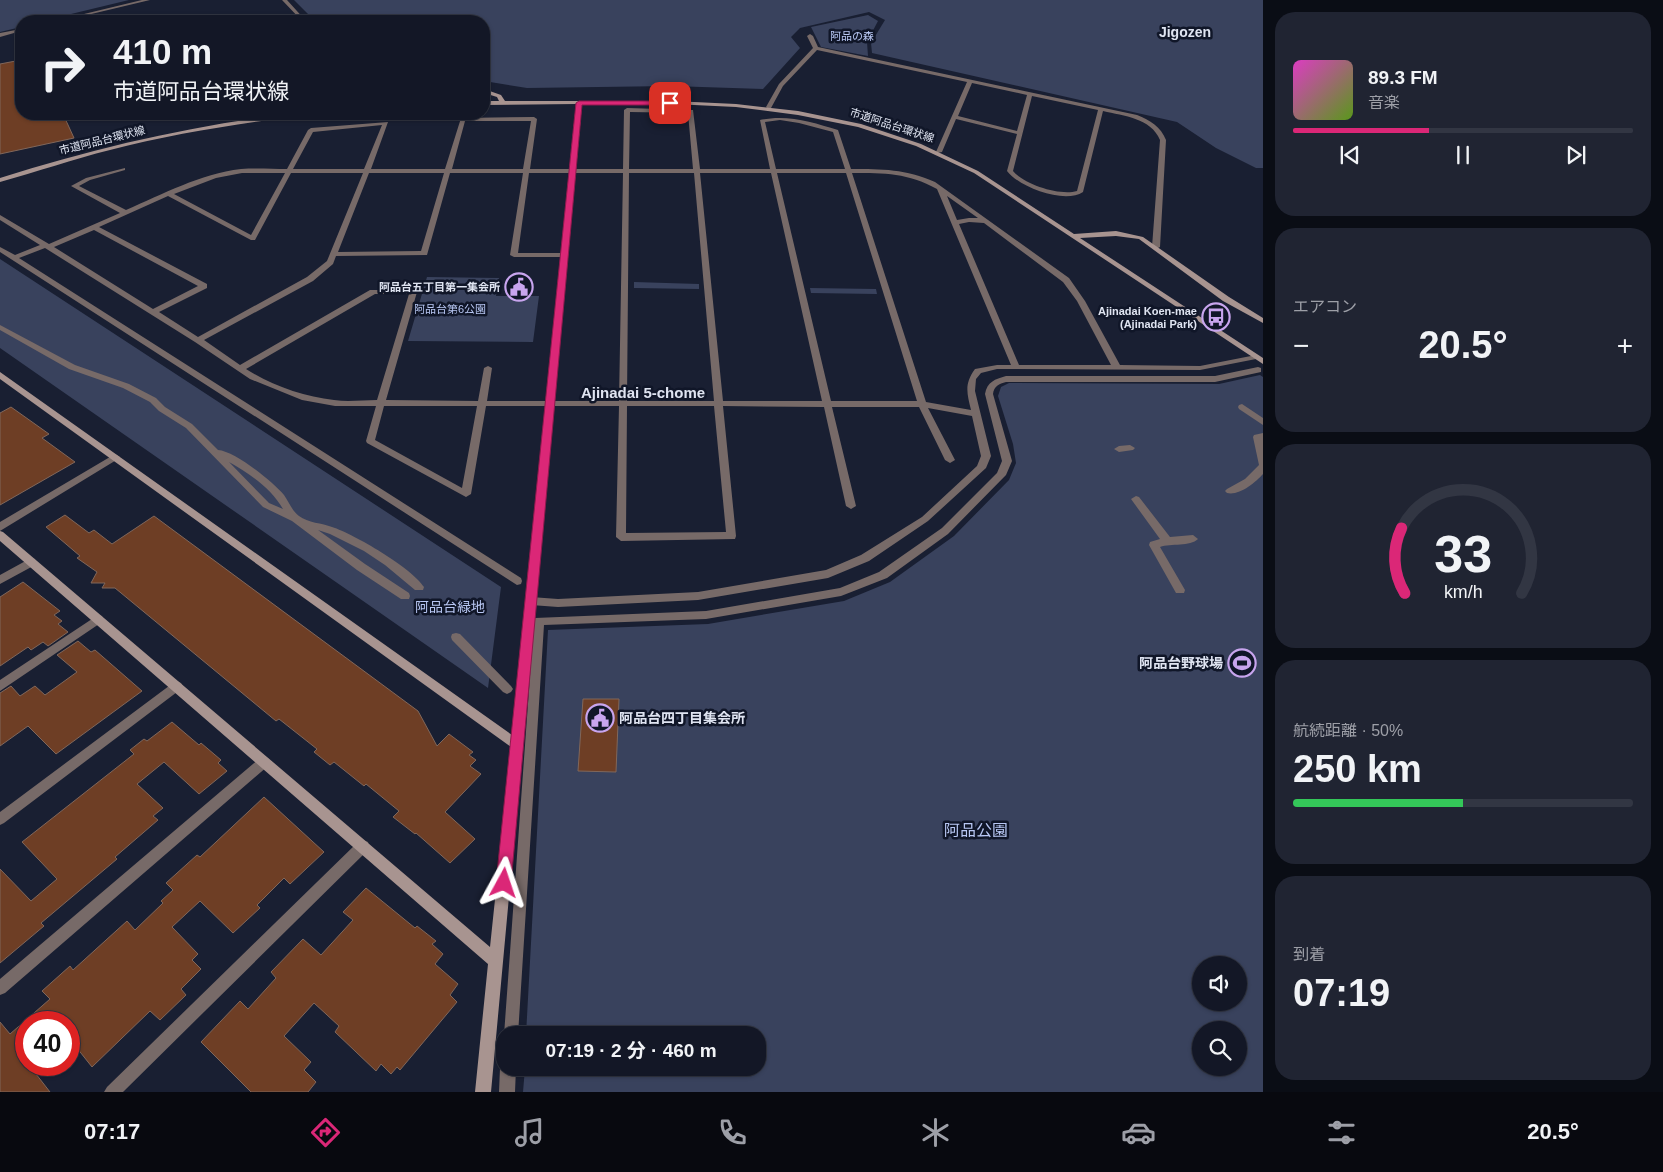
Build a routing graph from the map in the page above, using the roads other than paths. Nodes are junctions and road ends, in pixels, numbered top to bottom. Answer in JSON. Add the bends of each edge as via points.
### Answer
{"nodes":[{"id":1,"x":148,"y":0,"type":"edge"},
{"id":2,"x":284,"y":0,"type":"edge"},
{"id":3,"x":83,"y":15,"type":"edge"},
{"id":4,"x":298,"y":15,"type":"edge"},
{"id":5,"x":15,"y":31,"type":"edge"},
{"id":6,"x":0,"y":35,"type":"edge"},
{"id":7,"x":810,"y":36,"type":"dead end"},
{"id":8,"x":816,"y":48,"type":"junction"},
{"id":9,"x":970,"y":81,"type":"junction"},
{"id":10,"x":490,"y":93,"type":"edge"},
{"id":11,"x":1030,"y":94,"type":"junction"},
{"id":12,"x":490,"y":103,"type":"edge"},
{"id":13,"x":503,"y":103,"type":"junction"},
{"id":14,"x":579,"y":103,"type":"junction"},
{"id":15,"x":769,"y":107,"type":"junction"},
{"id":16,"x":1101,"y":109,"type":"junction"},
{"id":17,"x":955,"y":117,"type":"junction"},
{"id":18,"x":490,"y":119,"type":"edge"},
{"id":19,"x":258,"y":120,"type":"edge"},
{"id":20,"x":463,"y":120,"type":"edge"},
{"id":21,"x":1019,"y":133,"type":"junction"},
{"id":22,"x":939,"y":152,"type":"junction"},
{"id":23,"x":123,"y":169,"type":"dead end"},
{"id":24,"x":288,"y":171,"type":"junction"},
{"id":25,"x":366,"y":171,"type":"junction"},
{"id":26,"x":448,"y":171,"type":"junction"},
{"id":27,"x":526,"y":171,"type":"junction"},
{"id":28,"x":572,"y":171,"type":"junction"},
{"id":29,"x":626,"y":171,"type":"junction"},
{"id":30,"x":697,"y":171,"type":"junction"},
{"id":31,"x":773,"y":171,"type":"junction"},
{"id":32,"x":849,"y":171,"type":"junction"},
{"id":33,"x":0,"y":180,"type":"edge"},
{"id":34,"x":939,"y":187,"type":"junction"},
{"id":35,"x":168,"y":194,"type":"junction"},
{"id":36,"x":126,"y":213,"type":"junction"},
{"id":37,"x":0,"y":217,"type":"edge"},
{"id":38,"x":986,"y":221,"type":"junction"},
{"id":39,"x":955,"y":223,"type":"junction"},
{"id":40,"x":94,"y":227,"type":"junction"},
{"id":41,"x":1075,"y":236,"type":"junction"},
{"id":42,"x":47,"y":246,"type":"junction"},
{"id":43,"x":1156,"y":247,"type":"junction"},
{"id":44,"x":0,"y":248,"type":"edge"},
{"id":45,"x":333,"y":254,"type":"junction"},
{"id":46,"x":564,"y":255,"type":"junction"},
{"id":47,"x":14,"y":258,"type":"junction"},
{"id":48,"x":153,"y":312,"type":"junction"},
{"id":49,"x":1263,"y":321,"type":"edge"},
{"id":50,"x":0,"y":327,"type":"edge"},
{"id":51,"x":198,"y":340,"type":"junction"},
{"id":52,"x":1259,"y":363,"type":"edge"},
{"id":53,"x":1016,"y":367,"type":"junction"},
{"id":54,"x":241,"y":368,"type":"junction"},
{"id":55,"x":488,"y":368,"type":"dead end"},
{"id":56,"x":1117,"y":368,"type":"junction"},
{"id":57,"x":0,"y":375,"type":"edge"},
{"id":58,"x":380,"y":403,"type":"junction"},
{"id":59,"x":482,"y":404,"type":"junction"},
{"id":60,"x":550,"y":404,"type":"junction"},
{"id":61,"x":623,"y":404,"type":"junction"},
{"id":62,"x":719,"y":404,"type":"junction"},
{"id":63,"x":827,"y":404,"type":"junction"},
{"id":64,"x":922,"y":404,"type":"junction"},
{"id":65,"x":1242,"y":407,"type":"dead end"},
{"id":66,"x":977,"y":414,"type":"junction"},
{"id":67,"x":1263,"y":422,"type":"edge"},
{"id":68,"x":1263,"y":436,"type":"edge"},
{"id":69,"x":211,"y":448,"type":"junction"},
{"id":70,"x":1130,"y":448,"type":"dead end"},
{"id":71,"x":1119,"y":449,"type":"dead end"},
{"id":72,"x":115,"y":457,"type":"junction"},
{"id":73,"x":950,"y":460,"type":"dead end"},
{"id":74,"x":1263,"y":466,"type":"edge"},
{"id":75,"x":1230,"y":491,"type":"dead end"},
{"id":76,"x":1136,"y":499,"type":"dead end"},
{"id":77,"x":851,"y":506,"type":"dead end"},
{"id":78,"x":296,"y":520,"type":"junction"},
{"id":79,"x":0,"y":527,"type":"edge"},
{"id":80,"x":0,"y":535,"type":"edge"},
{"id":81,"x":1193,"y":540,"type":"dead end"},
{"id":82,"x":1167,"y":541,"type":"junction"},
{"id":83,"x":31,"y":562,"type":"junction"},
{"id":84,"x":0,"y":580,"type":"edge"},
{"id":85,"x":517,"y":581,"type":"dead end"},
{"id":86,"x":419,"y":587,"type":"dead end"},
{"id":87,"x":1180,"y":590,"type":"dead end"},
{"id":88,"x":405,"y":596,"type":"dead end"},
{"id":89,"x":531,"y":601,"type":"junction"},
{"id":90,"x":98,"y":619,"type":"junction"},
{"id":91,"x":549,"y":622,"type":"junction"},
{"id":92,"x":566,"y":630,"type":"dead end"},
{"id":93,"x":456,"y":637,"type":"dead end"},
{"id":94,"x":0,"y":686,"type":"edge"},
{"id":95,"x":176,"y":686,"type":"junction"},
{"id":96,"x":507,"y":689,"type":"dead end"},
{"id":97,"x":517,"y":745,"type":"junction"},
{"id":98,"x":264,"y":762,"type":"junction"},
{"id":99,"x":0,"y":819,"type":"edge"},
{"id":100,"x":363,"y":846,"type":"junction"},
{"id":101,"x":496,"y":961,"type":"junction"},
{"id":102,"x":0,"y":988,"type":"edge"},
{"id":103,"x":512,"y":1026,"type":"edge"},
{"id":104,"x":508,"y":1076,"type":"edge"},
{"id":105,"x":112,"y":1092,"type":"edge"},
{"id":106,"x":483,"y":1092,"type":"edge"},
{"id":107,"x":507,"y":1092,"type":"edge"}],
"edges":[{"from":1,"to":3,"type":"street"},
{"from":2,"to":4,"type":"street"},
{"from":5,"to":6,"type":"street"},
{"from":7,"to":8,"type":"street"},
{"from":8,"to":9,"type":"street"},
{"from":8,"to":15,"type":"street","via":[[781,85]]},
{"from":9,"to":11,"type":"street"},
{"from":9,"to":17,"type":"street"},
{"from":10,"to":13,"type":"street","via":[[499,96]]},
{"from":11,"to":16,"type":"street"},
{"from":11,"to":21,"type":"street"},
{"from":12,"to":13,"type":"street","name":"市道阿品台環状線"},
{"from":13,"to":14,"type":"street","name":"市道阿品台環状線"},
{"from":14,"to":15,"type":"street","name":"市道阿品台環状線","via":[[705,103]]},
{"from":14,"to":28,"type":"street"},
{"from":15,"to":22,"type":"street","name":"市道阿品台環状線","via":[[855,124]]},
{"from":16,"to":21,"type":"street","via":[[1080,192],[1067,196],[1022,183],[1011,175]]},
{"from":16,"to":43,"type":"street","via":[[1137,117],[1161,134]]},
{"from":17,"to":21,"type":"street"},
{"from":17,"to":22,"type":"street"},
{"from":18,"to":27,"type":"street","via":[[534,119]]},
{"from":19,"to":33,"type":"street","name":"市道阿品台環状線","via":[[149,140]]},
{"from":20,"to":26,"type":"street"},
{"from":22,"to":41,"type":"street","name":"市道阿品台環状線","via":[[982,175]]},
{"from":23,"to":36,"type":"street","via":[[74,186]]},
{"from":24,"to":25,"type":"street"},
{"from":24,"to":25,"type":"street","via":[[311,130],[386,123]]},
{"from":24,"to":35,"type":"street","via":[[242,171],[215,176]]},
{"from":24,"to":35,"type":"street","via":[[253,239]]},
{"from":25,"to":26,"type":"street"},
{"from":25,"to":45,"type":"street"},
{"from":26,"to":27,"type":"street"},
{"from":26,"to":45,"type":"street","via":[[424,253]]},
{"from":27,"to":28,"type":"street"},
{"from":27,"to":46,"type":"street","via":[[514,255]]},
{"from":28,"to":29,"type":"street"},
{"from":28,"to":46,"type":"street"},
{"from":29,"to":30,"type":"street"},
{"from":29,"to":30,"type":"street","via":[[627,110],[691,111]]},
{"from":29,"to":61,"type":"street"},
{"from":30,"to":31,"type":"street"},
{"from":30,"to":62,"type":"street"},
{"from":31,"to":32,"type":"street"},
{"from":31,"to":32,"type":"street","via":[[762,122],[773,118],[800,121],[836,131]]},
{"from":31,"to":63,"type":"street"},
{"from":32,"to":34,"type":"street","via":[[904,173]]},
{"from":32,"to":64,"type":"street"},
{"from":34,"to":38,"type":"street"},
{"from":34,"to":39,"type":"street"},
{"from":35,"to":36,"type":"street"},
{"from":36,"to":40,"type":"street"},
{"from":37,"to":42,"type":"street"},
{"from":38,"to":39,"type":"street"},
{"from":38,"to":56,"type":"street","via":[[1075,290]]},
{"from":39,"to":53,"type":"street"},
{"from":40,"to":42,"type":"street"},
{"from":40,"to":48,"type":"street","via":[[204,286]]},
{"from":41,"to":43,"type":"street","via":[[1126,233]]},
{"from":41,"to":52,"type":"street","name":"市道阿品台環状線"},
{"from":42,"to":47,"type":"street"},
{"from":42,"to":48,"type":"street"},
{"from":43,"to":49,"type":"street","via":[[1226,299]]},
{"from":44,"to":47,"type":"street"},
{"from":45,"to":51,"type":"street","via":[[330,262],[310,279]]},
{"from":46,"to":60,"type":"street"},
{"from":47,"to":85,"type":"street"},
{"from":48,"to":51,"type":"street"},
{"from":50,"to":69,"type":"street","via":[[72,367],[126,386],[153,400],[189,426]]},
{"from":51,"to":54,"type":"street"},
{"from":52,"to":56,"type":"street","via":[[1200,368]]},
{"from":52,"to":91,"type":"street","via":[[1215,379],[995,382],[989,394],[1004,443],[1006,461],[1001,475],[945,531],[883,575],[841,592],[706,615]]},
{"from":53,"to":56,"type":"street"},
{"from":53,"to":66,"type":"street","via":[[978,371],[972,379],[971,391]]},
{"from":54,"to":58,"type":"street","via":[[302,397],[335,403]]},
{"from":54,"to":58,"type":"street","via":[[372,292],[413,292]]},
{"from":55,"to":59,"type":"street"},
{"from":57,"to":72,"type":"street"},
{"from":58,"to":59,"type":"street"},
{"from":58,"to":59,"type":"street","via":[[370,440],[466,494]]},
{"from":59,"to":60,"type":"street"},
{"from":60,"to":61,"type":"street"},
{"from":60,"to":89,"type":"street"},
{"from":61,"to":62,"type":"street"},
{"from":61,"to":62,"type":"street","via":[[621,538],[731,536]]},
{"from":62,"to":63,"type":"street"},
{"from":63,"to":64,"type":"street"},
{"from":63,"to":77,"type":"street"},
{"from":64,"to":66,"type":"street"},
{"from":64,"to":73,"type":"street"},
{"from":65,"to":67,"type":"street"},
{"from":66,"to":89,"type":"street","via":[[986,456],[971,479],[895,540],[828,574],[698,596],[558,603]]},
{"from":68,"to":74,"type":"street","via":[[1257,437]]},
{"from":69,"to":78,"type":"street","via":[[266,505]]},
{"from":69,"to":78,"type":"street","via":[[259,478],[281,498]]},
{"from":70,"to":71,"type":"street"},
{"from":72,"to":79,"type":"street"},
{"from":72,"to":97,"type":"street"},
{"from":74,"to":75,"type":"street","via":[[1256,478]]},
{"from":76,"to":82,"type":"street"},
{"from":78,"to":86,"type":"street","via":[[331,529],[364,546],[393,564]]},
{"from":78,"to":88,"type":"street"},
{"from":80,"to":83,"type":"street"},
{"from":81,"to":82,"type":"street"},
{"from":82,"to":87,"type":"street","via":[[1154,545]]},
{"from":83,"to":84,"type":"street"},
{"from":83,"to":90,"type":"street"},
{"from":89,"to":97,"type":"street"},
{"from":90,"to":94,"type":"street"},
{"from":90,"to":95,"type":"street"},
{"from":91,"to":92,"type":"street"},
{"from":91,"to":103,"type":"street","via":[[539,621]]},
{"from":93,"to":96,"type":"street"},
{"from":95,"to":98,"type":"street"},
{"from":95,"to":99,"type":"street"},
{"from":97,"to":101,"type":"street"},
{"from":98,"to":100,"type":"street"},
{"from":98,"to":102,"type":"street"},
{"from":100,"to":101,"type":"street"},
{"from":100,"to":105,"type":"street"},
{"from":101,"to":106,"type":"street"},
{"from":104,"to":107,"type":"street"}]}
